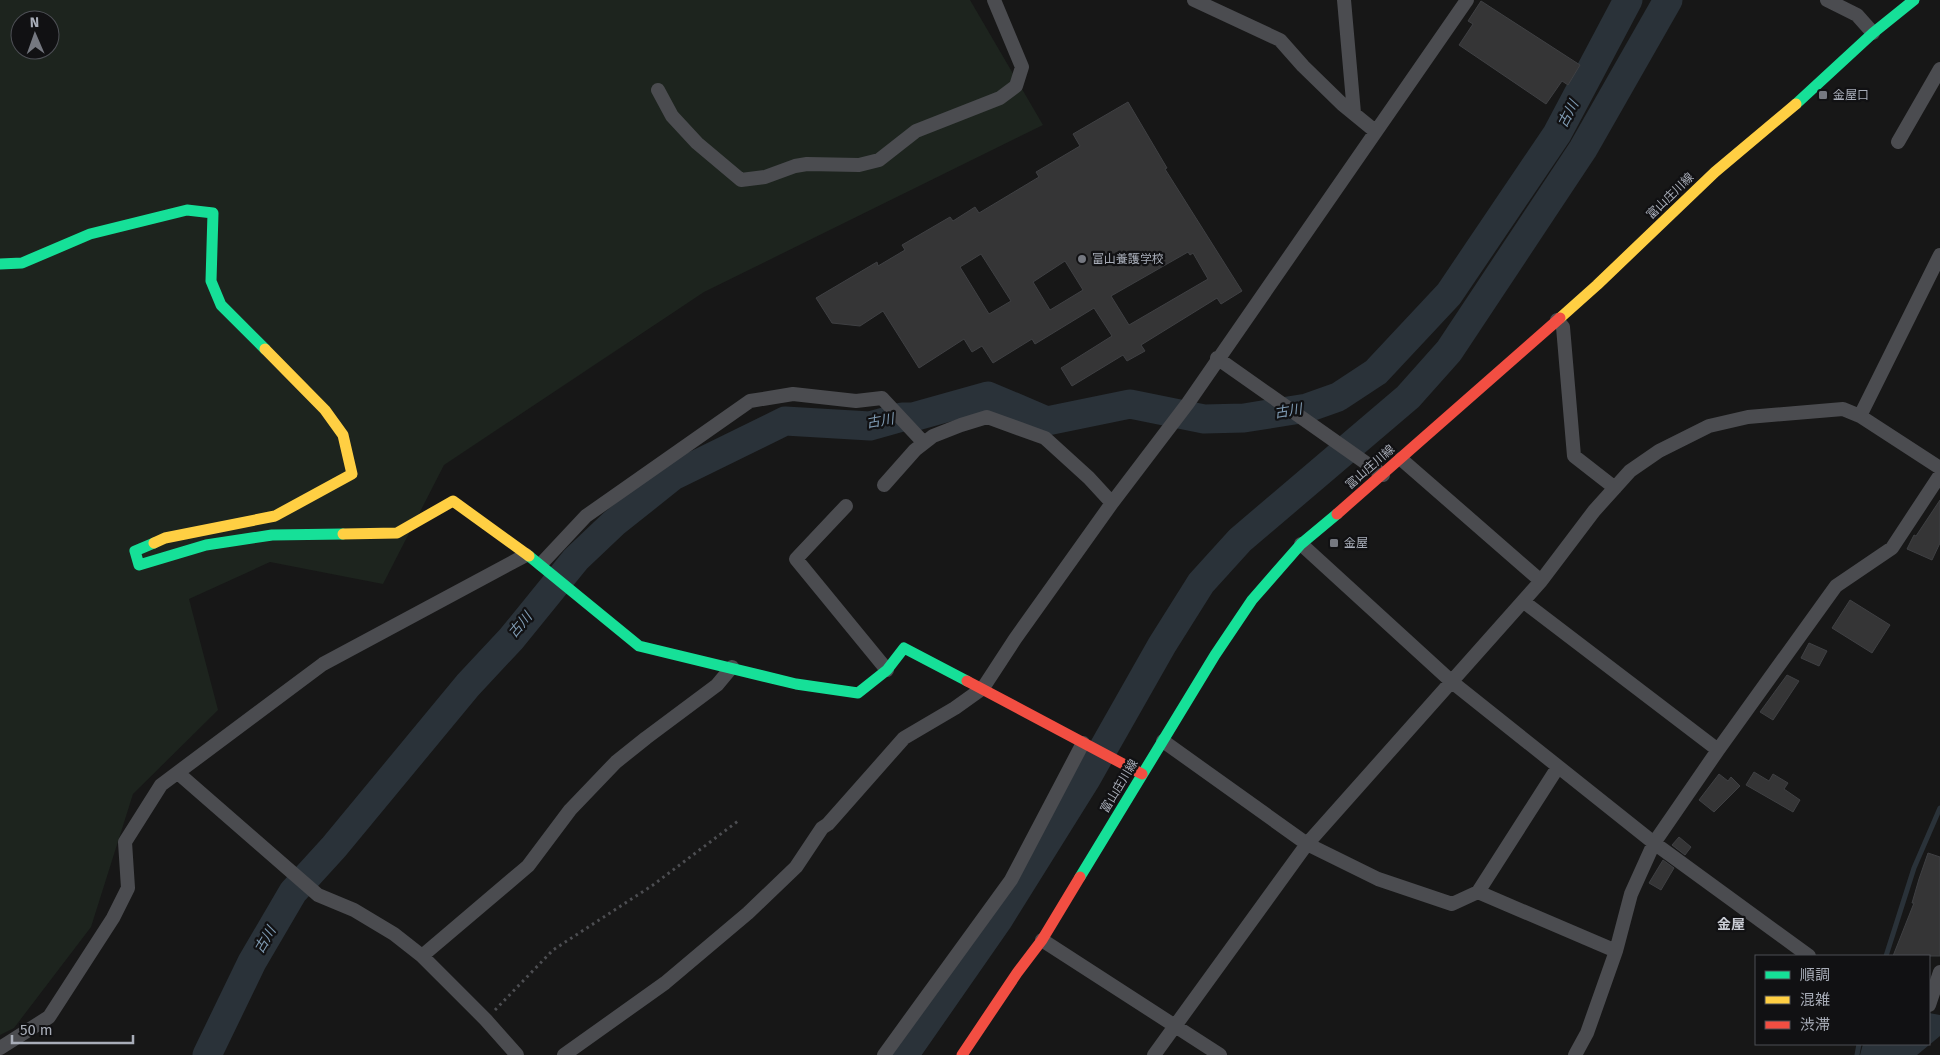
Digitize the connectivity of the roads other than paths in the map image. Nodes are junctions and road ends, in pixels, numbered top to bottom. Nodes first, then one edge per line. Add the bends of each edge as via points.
1 (994, 0) edge
2 (1194, 0) edge
3 (1344, 0) edge
4 (1467, 0) edge
5 (1827, 0) edge
6 (1914, 0) edge
7 (1873, 34) junction
8 (1940, 69) edge
9 (658, 90) dead end
10 (1354, 113) junction
11 (1375, 131) junction
12 (1898, 142) dead end
13 (1940, 255) edge
14 (0, 264) edge
15 (1557, 320) junction
16 (1217, 358) junction
17 (1860, 416) junction
18 (919, 438) junction
19 (1401, 459) junction
20 (1940, 468) edge
21 (1383, 475) junction
22 (1940, 475) edge
23 (884, 485) dead end
24 (1615, 488) junction
25 (1112, 503) junction
26 (846, 506) dead end
27 (1301, 544) junction
28 (526, 555) junction
29 (544, 567) junction
30 (1542, 581) junction
31 (1524, 602) junction
32 (732, 667) junction
33 (887, 670) junction
34 (1452, 682) junction
35 (983, 688) junction
36 (1163, 741) junction
37 (1086, 745) junction
38 (1718, 750) junction
39 (1558, 767) junction
40 (178, 773) junction
41 (1142, 774) junction
42 (1654, 843) junction
43 (1307, 844) junction
44 (1478, 892) junction
45 (1042, 940) junction
46 (1616, 950) junction
47 (1808, 955) edge
48 (422, 956) junction
49 (1940, 972) edge
50 (1930, 1003) edge
51 (1175, 1026) junction
52 (0, 1048) edge
53 (517, 1055) edge
54 (564, 1055) edge
55 (884, 1055) edge
56 (962, 1055) edge
57 (1154, 1055) edge
58 (1220, 1055) edge
59 (1575, 1055) edge

1 - 9 street via 1022,67 1016,86 1000,98 916,131 879,160 860,165 807,164 765,177 741,180 697,144 672,116
2 - 10 street via 1280,40
3 - 10 street
4 - 11 street
5 - 7 street via 1857,15
6 - 7 street, 富山庄川線
7 - 15 street, 富山庄川線 via 1715,172
8 - 12 street
10 - 11 street
11 - 16 street
13 - 17 street
14 - 28 street via 22,263 90,234 187,210 213,213 211,281 221,304 324,410 343,435 352,474 275,516 165,538 135,551 139,565 206,545 272,535 397,533 453,501
15 - 19 street, 富山庄川線
15 - 24 street via 1563,327 1574,456
16 - 21 street
16 - 25 street via 1188,403
17 - 20 street
17 - 24 street via 1843,409 1748,417 1709,426 1659,451 1630,471
18 - 23 street via 915,450
18 - 25 street via 987,417 1045,438
18 - 29 street via 882,398 856,400 793,394 750,401 586,516
19 - 21 street, 富山庄川線
19 - 30 street
21 - 27 street, 富山庄川線
22 - 38 street via 1892,548 1836,586
24 - 30 street via 1577,532
25 - 35 street
26 - 33 street via 796,560
27 - 34 street
27 - 36 street, 富山庄川線 via 1252,600
28 - 29 street
28 - 40 street via 323,664
29 - 32 street via 639,646
30 - 31 street
31 - 34 street
31 - 38 street
32 - 33 street via 796,684 858,693
32 - 48 street via 717,685 616,762 570,810 528,866
33 - 35 street via 904,648
34 - 39 street
34 - 43 street
35 - 37 street
35 - 54 street via 904,738 822,828 796,867 762,900 665,983
36 - 41 street, 富山庄川線
36 - 43 street
37 - 41 street
37 - 55 street via 1010,880
38 - 42 street
39 - 42 street
39 - 44 street
40 - 48 street via 318,895 354,910 394,934
40 - 52 street via 161,785 125,842 128,888 113,918 49,1017
41 - 45 street, 富山庄川線
42 - 46 street via 1631,894
42 - 47 street
43 - 44 street via 1378,879 1452,904
43 - 51 street
44 - 46 street
45 - 51 street
45 - 56 street, 富山庄川線
46 - 59 street via 1587,1033
48 - 53 street
49 - 50 street
51 - 57 street
51 - 58 street

